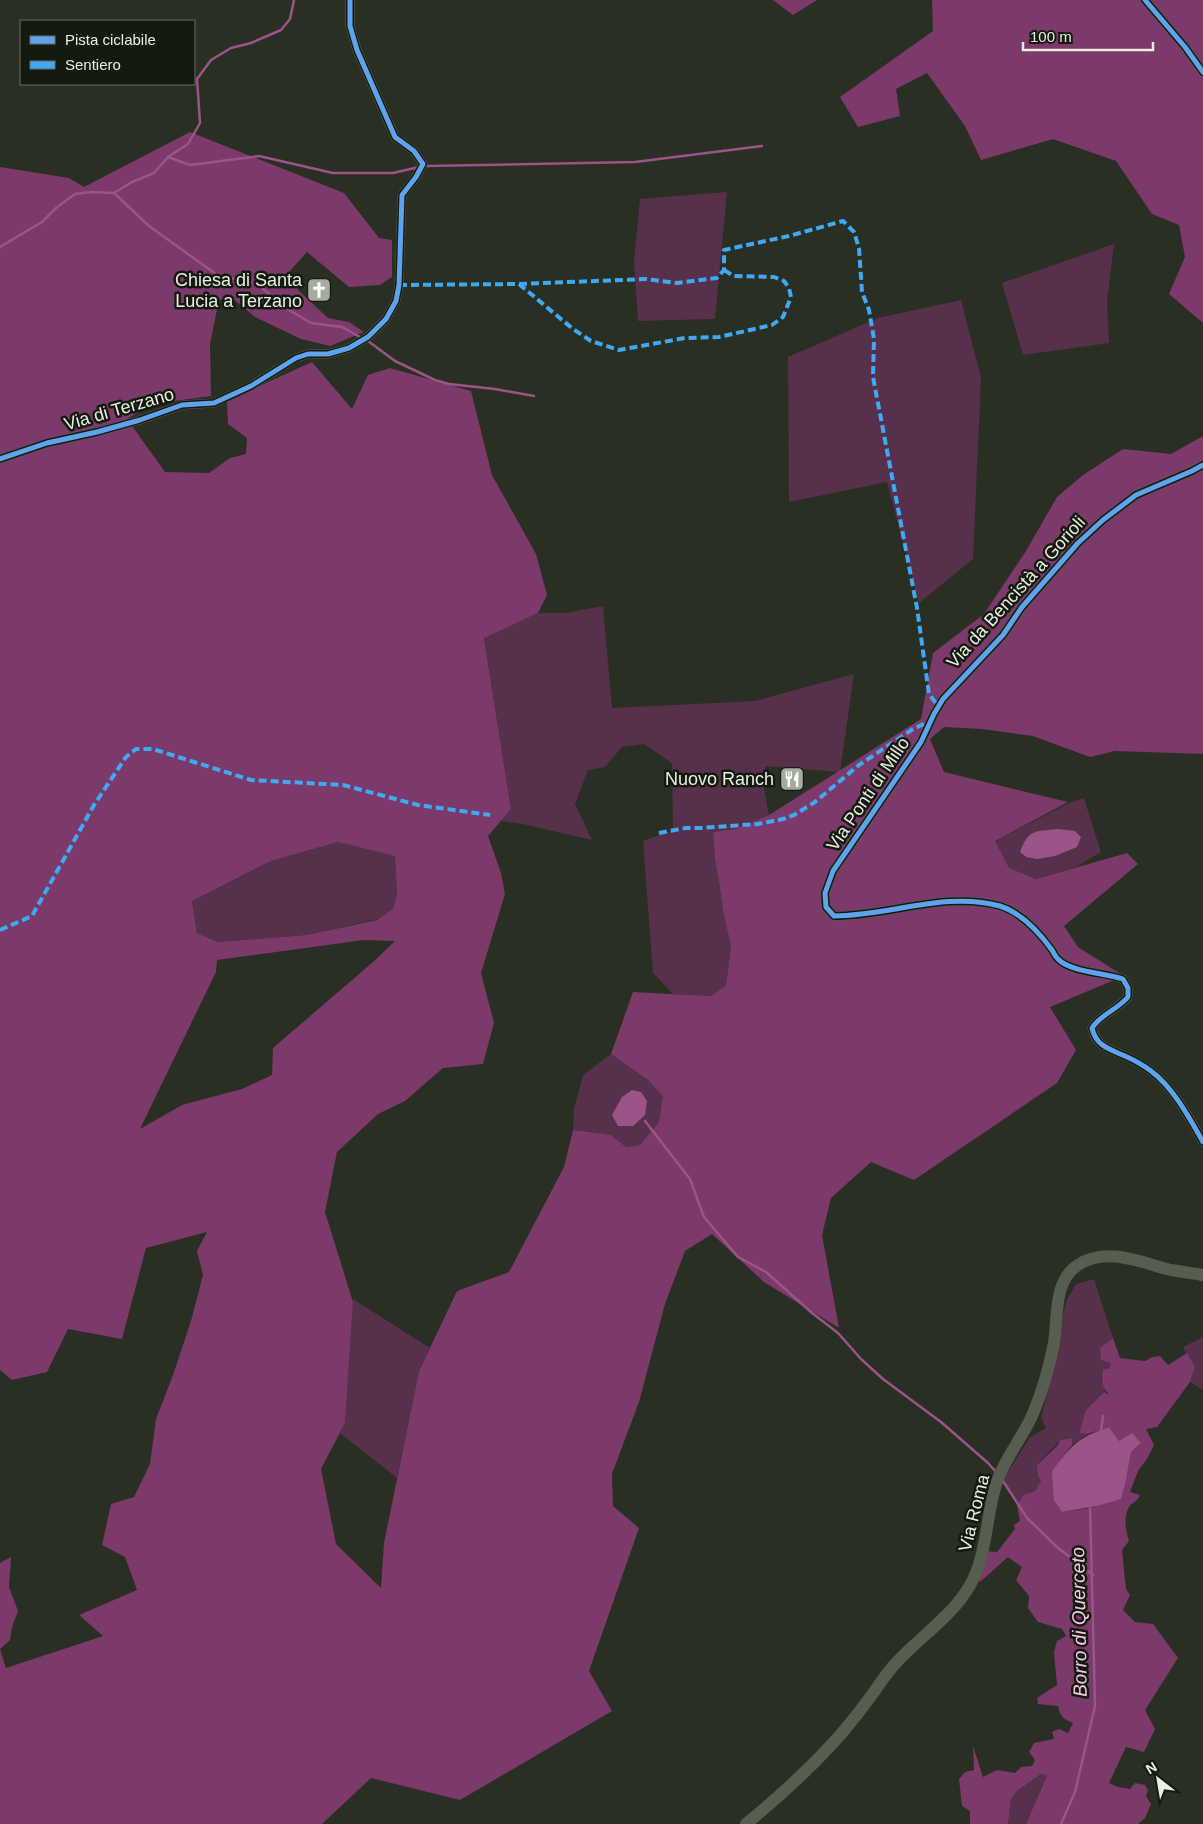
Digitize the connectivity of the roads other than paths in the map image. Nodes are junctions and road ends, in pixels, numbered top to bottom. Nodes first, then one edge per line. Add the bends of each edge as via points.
1 (350, 0) edge
2 (1145, 0) edge
3 (1203, 72) edge
4 (0, 459) edge
5 (1203, 464) edge
6 (938, 706) joint
7 (1203, 1142) edge
8 (1203, 1275) edge
9 (746, 1824) edge

1 - 4 street, Via di Terzano via 350,26 357,50 396,138 414,151 422,164 402,195 399,286 396,301 386,319 349,348 296,358 251,386 214,402 182,405
2 - 3 street
5 - 6 street, Via da Bencistà a Gorioli via 1136,495 1103,520 1078,543 1022,607 1003,635
6 - 7 street, Via Ponti di Millo via 921,742 833,871 825,893 826,907 834,916 872,914 960,900 1001,907 1031,924 1058,960 1083,971 1123,979 1128,997 1098,1019 1092,1028 1093,1036 1111,1051 1153,1072 1185,1112
8 - 9 main road, Via Roma via 1170,1270 1129,1258 1101,1258 1077,1265 1067,1276 1061,1290 1046,1380 1032,1417 995,1486 983,1551 968,1589 942,1621 894,1665 841,1734 779,1797

